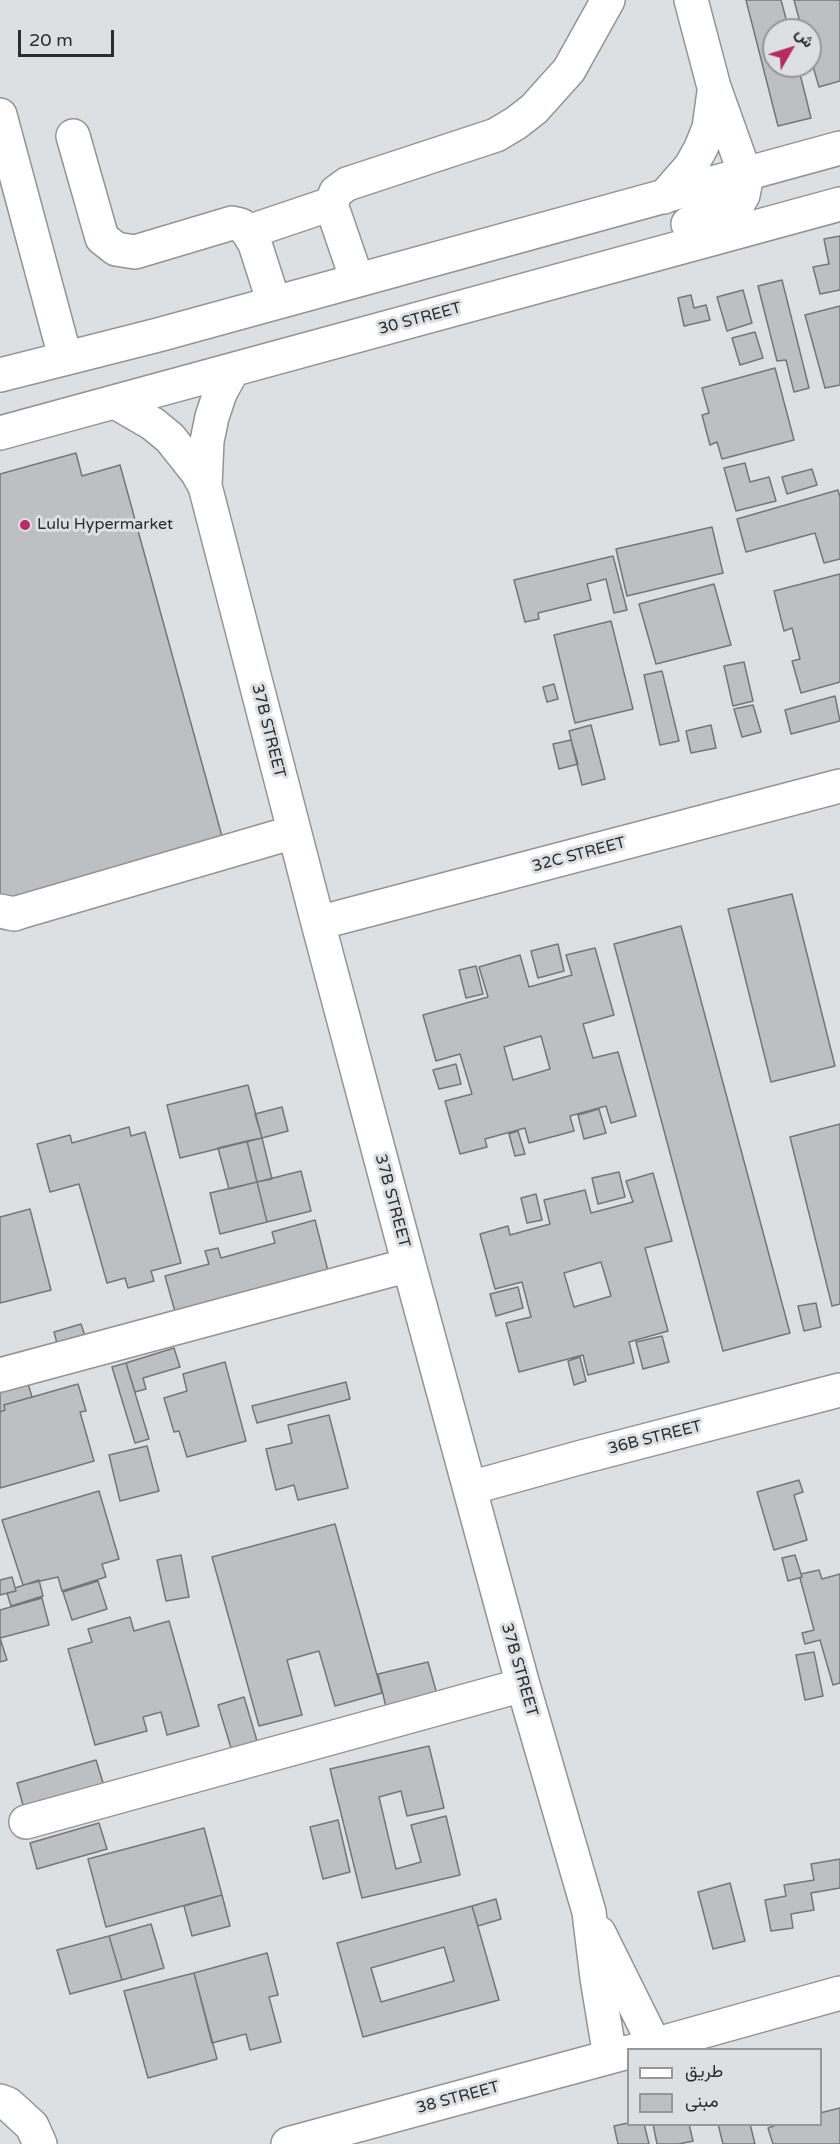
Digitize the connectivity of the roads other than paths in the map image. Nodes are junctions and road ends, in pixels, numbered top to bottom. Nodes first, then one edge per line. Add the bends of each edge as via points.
1 (608, 0) edge
2 (691, 0) edge
3 (714, 87) junction
4 (0, 115) edge
5 (73, 136) dead end
6 (840, 148) edge
7 (745, 174) junction
8 (664, 197) junction
9 (331, 204) junction
10 (840, 204) edge
11 (248, 232) junction
12 (656, 254) junction
13 (357, 280) junction
14 (274, 303) junction
15 (65, 357) junction
16 (232, 371) junction
17 (0, 375) edge
18 (115, 402) junction
19 (0, 433) edge
20 (205, 486) junction
21 (840, 786) edge
22 (294, 832) junction
23 (0, 911) edge
24 (318, 923) junction
25 (410, 1265) junction
26 (0, 1375) edge
27 (840, 1390) edge
28 (470, 1488) junction
29 (523, 1685) junction
30 (26, 1822) dead end
31 (589, 1912) junction
32 (840, 1993) edge
33 (631, 2048) edge
34 (632, 2048) edge
35 (639, 2048) edge
36 (627, 2052) edge
37 (3, 2099) edge
38 (378, 2132) edge
39 (36, 2135) edge
40 (62, 2144) edge
41 (288, 2144) edge

1 - 9 street via 569,70 516,123 496,135 347,184 336,192
2 - 3 street
3 - 7 street
3 - 8 street via 709,128 701,148
4 - 15 street
5 - 11 street via 102,238 116,249 135,252 232,223
6 - 7 street
7 - 8 street
7 - 12 street via 738,204 670,230 658,242
8 - 13 street
9 - 11 street
9 - 13 street
10 - 12 street, 30 STREET
11 - 14 street
12 - 16 street, 30 STREET
13 - 14 street
14 - 15 street
15 - 17 street
16 - 18 street, 30 STREET
16 - 20 street, 37B STREET via 212,417
18 - 19 street, 30 STREET
18 - 20 street, 37B STREET via 170,438
20 - 22 street, 37B STREET
21 - 24 street, 32C STREET
22 - 23 street via 14,914
22 - 24 street, 37B STREET
24 - 25 street, 37B STREET
25 - 26 street
25 - 28 street, 37B STREET
27 - 28 street, 36B STREET
28 - 29 street, 37B STREET
29 - 30 street
29 - 31 street, 37B STREET
31 - 33 street, 37B STREET via 597,1978
31 - 34 street, 37B STREET via 624,1979
32 - 35 street, 38 STREET
36 - 38 street, 38 STREET
37 - 39 street
38 - 41 street, 38 STREET
39 - 40 street

